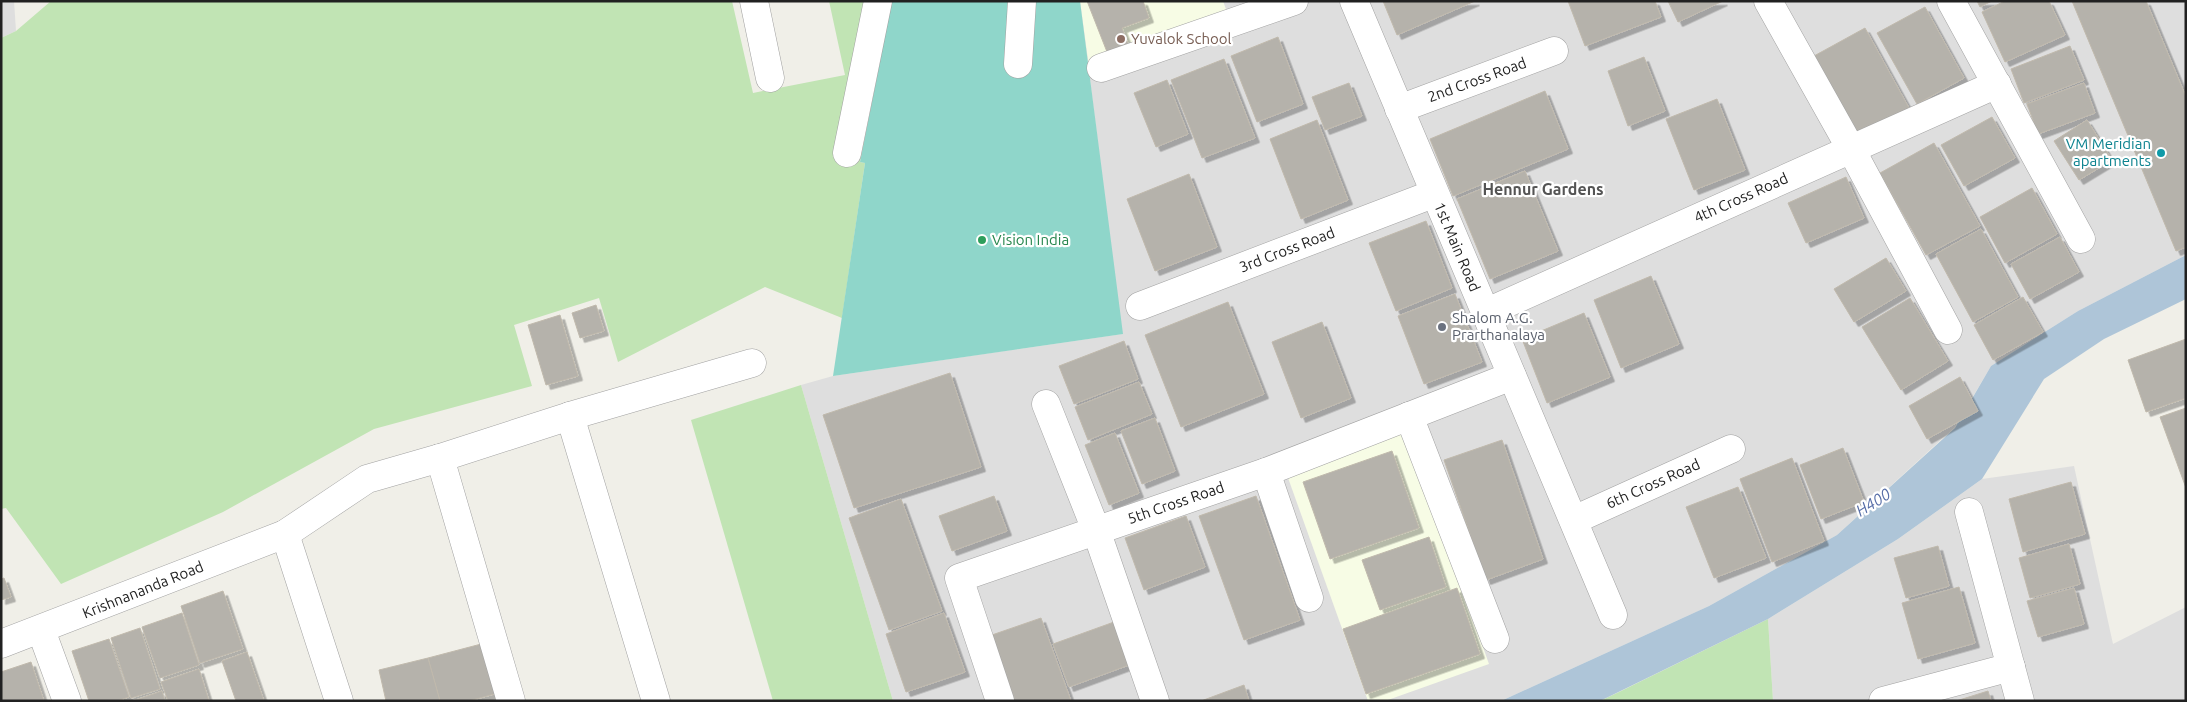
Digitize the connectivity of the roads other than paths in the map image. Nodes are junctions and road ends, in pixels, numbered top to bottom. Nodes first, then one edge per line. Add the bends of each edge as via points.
1 (754, 1) edge
2 (878, 1) edge
3 (1022, 1) edge
4 (1294, 1) edge
5 (1354, 1) edge
6 (1768, 1) edge
7 (1951, 1) edge
8 (1554, 51) dead end
9 (1018, 64) dead end
10 (1101, 68) dead end
11 (770, 78) dead end
12 (1997, 84) junction
13 (1399, 109) junction
14 (1851, 149) junction
15 (847, 153) dead end
16 (1434, 194) junction
17 (2081, 240) dead end
18 (1140, 306) dead end
19 (1485, 313) junction
20 (1948, 330) dead end
21 (752, 363) dead end
22 (1512, 376) junction
23 (1046, 404) dead end
24 (570, 416) junction
25 (1410, 416) junction
26 (1731, 449) dead end
27 (440, 458) junction
28 (1266, 472) junction
29 (1969, 512) dead end
30 (1574, 520) junction
31 (1096, 530) junction
32 (285, 534) junction
33 (1309, 598) dead end
34 (1613, 615) dead end
35 (41, 630) junction
36 (1496, 639) dead end
37 (1, 644) edge
38 (2011, 667) junction
39 (67, 701) edge
40 (339, 701) edge
41 (510, 701) edge
42 (656, 701) edge
43 (1000, 701) edge
44 (1155, 701) edge
45 (1883, 701) edge
46 (2020, 701) edge

1 - 11 street
2 - 15 street
3 - 9 street
4 - 10 street
5 - 13 street, 1st Main Road
6 - 14 street
7 - 12 street
8 - 13 street, 2nd Cross Road
12 - 14 street, 4th Cross Road
12 - 17 street
13 - 16 street, 1st Main Road
14 - 19 street, 4th Cross Road
14 - 20 street
16 - 18 street, 3rd Cross Road
16 - 19 street, 1st Main Road
19 - 22 street, 1st Main Road
21 - 24 street, Krishnananda Road
22 - 25 street, 5th Cross Road
22 - 30 street, 1st Main Road
23 - 31 street
24 - 27 street, Krishnananda Road
24 - 42 street
25 - 28 street, 5th Cross Road
25 - 36 street
26 - 30 street, 6th Cross Road
27 - 32 street, Krishnananda Road via 367,479
27 - 41 street
28 - 31 street, 5th Cross Road
28 - 33 street
29 - 38 street
30 - 34 street, 1st Main Road
31 - 43 street, 5th Cross Road via 959,578
31 - 44 street
32 - 35 street, Krishnananda Road
32 - 40 street
35 - 37 street, Krishnananda Road
35 - 39 street
38 - 45 street
38 - 46 street

